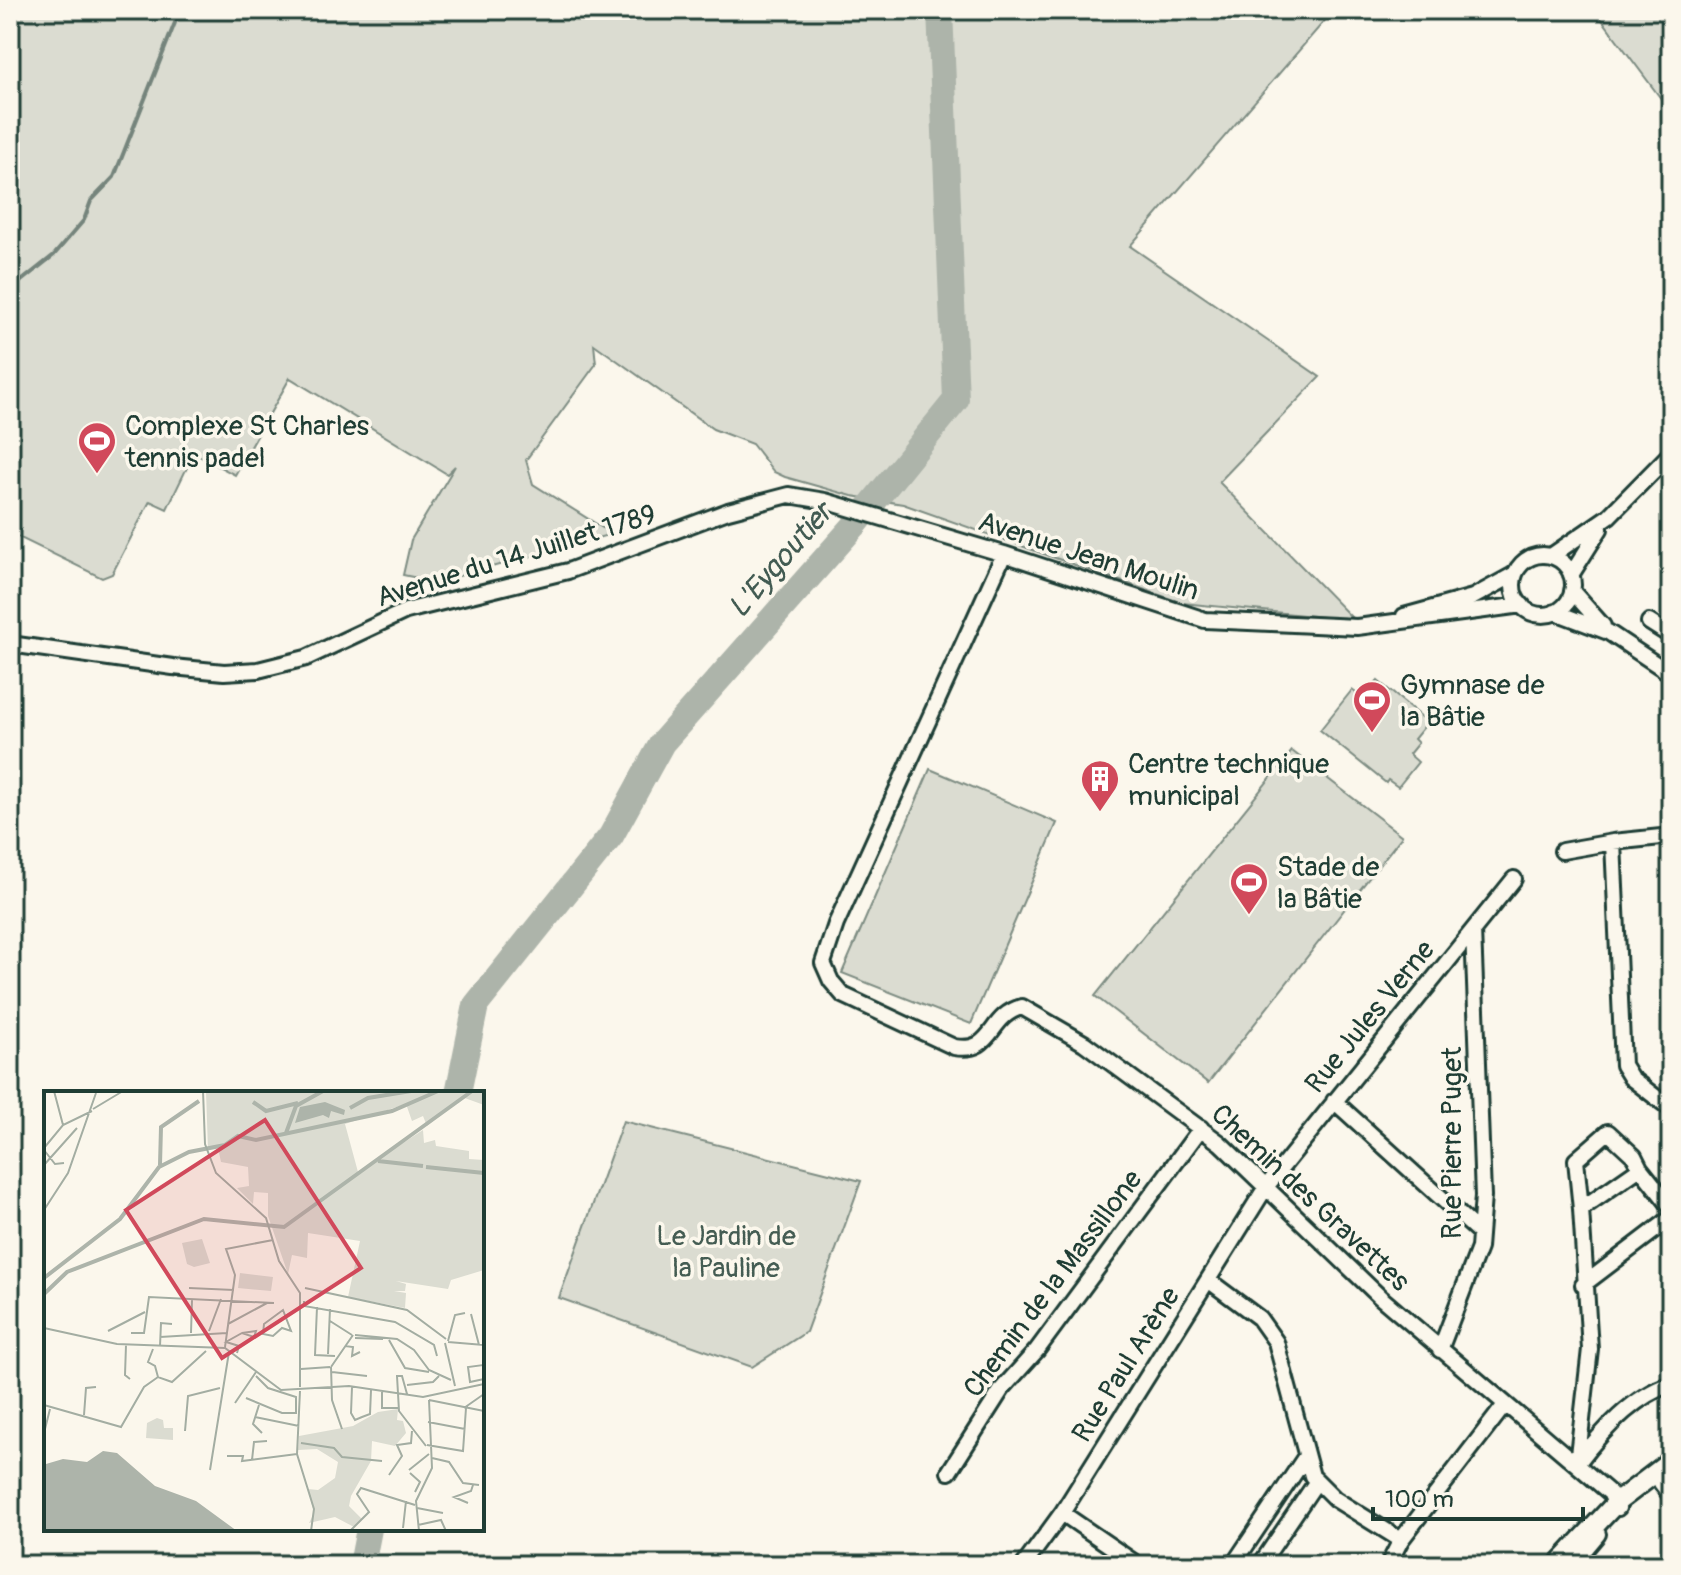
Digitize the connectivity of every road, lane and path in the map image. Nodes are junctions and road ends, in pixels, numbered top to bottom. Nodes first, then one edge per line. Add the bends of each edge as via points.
1 (1671, 453) edge
2 (848, 508) joint
3 (1609, 516) junction
4 (1004, 554) junction
5 (1551, 556) junction
6 (1515, 574) junction
7 (1572, 583) junction
8 (1522, 605) junction
9 (1555, 612) junction
10 (1649, 622) dead end
11 (1367, 626) junction
12 (1608, 632) junction
13 (1671, 636) edge
14 (10, 644) edge
15 (1671, 674) edge
16 (1671, 836) edge
17 (1613, 842) junction
18 (1562, 851) dead end
19 (1514, 879) dead end
20 (1473, 930) junction
21 (1334, 1101) junction
22 (1671, 1109) edge
23 (1201, 1128) junction
24 (1640, 1168) junction
25 (1266, 1187) junction
26 (1671, 1207) edge
27 (1581, 1209) junction
28 (1671, 1218) edge
29 (1480, 1233) junction
30 (1208, 1280) junction
31 (1583, 1285) junction
32 (1440, 1350) junction
33 (1671, 1384) edge
34 (1504, 1406) junction
35 (1306, 1456) junction
36 (1671, 1461) edge
37 (1577, 1464) junction
38 (949, 1472) dead end
39 (1317, 1481) junction
40 (1668, 1485) edge
41 (1617, 1502) junction
42 (1062, 1513) junction
43 (1401, 1540) junction
44 (1024, 1565) edge
45 (1138, 1565) edge
46 (1233, 1565) edge
47 (1260, 1565) edge
48 (1388, 1565) edge
49 (1558, 1565) edge
50 (1572, 1565) edge

1 - 3 street
2 - 4 street, Avenue Jean Moulin
2 - 14 street, Avenue du 14 Juillet 1789 via 807,497 774,498 568,571 406,611 306,658 258,670 173,667
3 - 5 street
3 - 7 street
4 - 11 street, Avenue Jean Moulin via 1188,617
4 - 23 street, Chemin des Gravettes via 823,963 843,995 954,1047 981,1046 1006,1011 1022,1007 1084,1043
5 - 6 street via 1529,559
5 - 7 street via 1564,563
6 - 8 street via 1514,591
6 - 11 street, Avenue Jean Moulin via 1473,597
7 - 9 street via 1566,603
7 - 12 street
8 - 9 street via 1539,614
8 - 11 street, Avenue Jean Moulin
9 - 12 street
10 - 13 street
12 - 15 street
16 - 17 street
17 - 18 street
17 - 22 street via 1623,1065 1631,1078
19 - 20 street, Rue Jules Verne
20 - 21 street, Rue Jules Verne
20 - 29 street, Rue Pierre Puget
21 - 25 street, Rue Jules Verne
21 - 29 street
23 - 25 street, Chemin des Gravettes
23 - 38 street, Chemin de la Massillone via 1037,1350 1002,1389
24 - 26 street
24 - 27 street
24 - 27 street via 1608,1132 1576,1160
25 - 30 street, Rue Paul Arène
25 - 32 street, Chemin des Gravettes
27 - 31 street
28 - 31 street
29 - 32 street, Rue Pierre Puget
30 - 35 street via 1259,1318 1276,1342
30 - 42 street, Rue Paul Arène
31 - 37 street via 1590,1349
32 - 34 street, Chemin des Gravettes
33 - 37 street via 1654,1389 1624,1413
34 - 37 street, Chemin des Gravettes
34 - 43 street
35 - 39 street
35 - 46 street
36 - 41 main road
37 - 41 street, Chemin des Gravettes
39 - 43 street via 1335,1499
39 - 47 street
40 - 50 main road via 1625,1511
41 - 49 main road
41 - 50 street via 1612,1518
42 - 44 street, Rue Paul Arène
42 - 45 street
43 - 48 street

